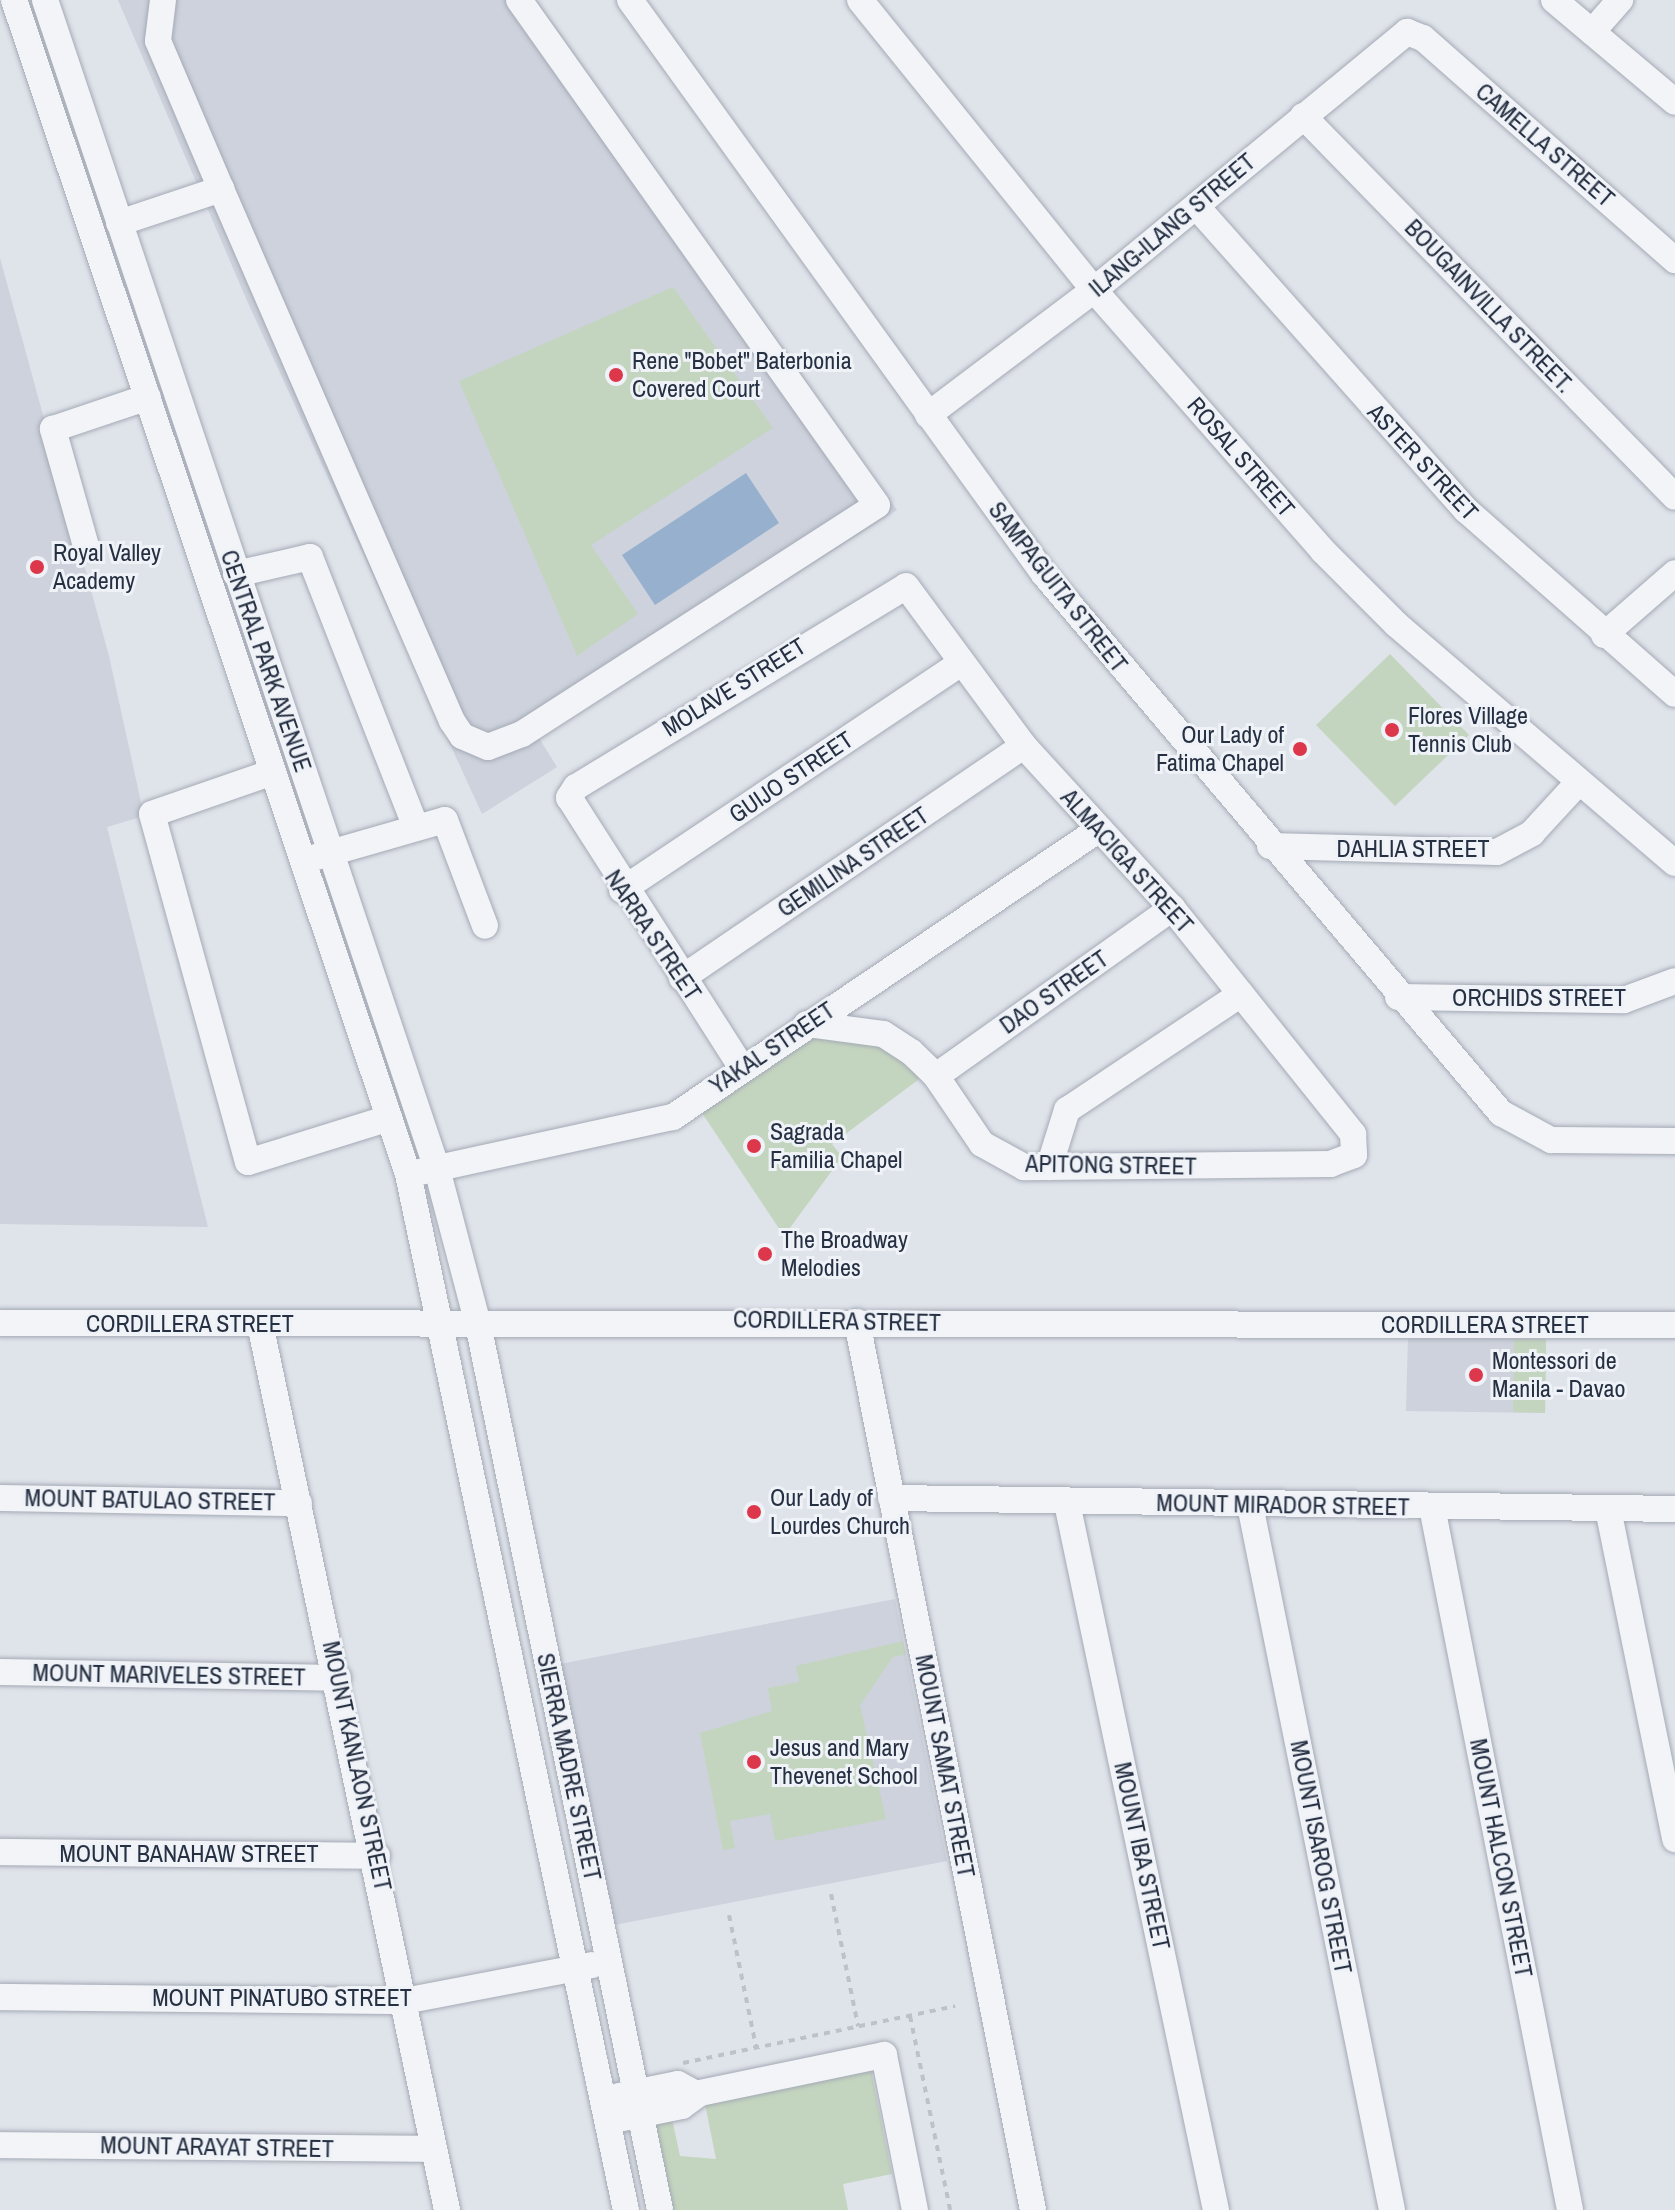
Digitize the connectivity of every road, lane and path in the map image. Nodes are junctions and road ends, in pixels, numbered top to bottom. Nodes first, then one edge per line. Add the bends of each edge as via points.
1 (14, 0) edge
2 (45, 0) edge
3 (163, 0) edge
4 (519, 0) edge
5 (630, 0) edge
6 (860, 0) edge
7 (1554, 0) edge
8 (1620, 0) edge
9 (1413, 32) joint
10 (1592, 32) junction
11 (60, 44) junction
12 (32, 53) junction
13 (1675, 102) edge
14 (1303, 116) junction
15 (221, 189) junction
16 (1196, 206) junction
17 (119, 223) junction
18 (1675, 260) edge
19 (1094, 290) junction
20 (148, 312) junction
21 (122, 320) junction
22 (148, 397) junction
23 (928, 415) junction
24 (1675, 497) edge
25 (86, 546) dead end
26 (1675, 573) edge
27 (236, 574) junction
28 (906, 586) joint
29 (1604, 635) junction
30 (959, 664) junction
31 (1675, 694) edge
32 (1024, 746) junction
33 (273, 772) junction
34 (1578, 783) junction
35 (569, 798) joint
36 (416, 827) junction
37 (1098, 830) junction
38 (1270, 846) junction
39 (331, 852) junction
40 (302, 862) junction
41 (1675, 863) edge
42 (622, 890) junction
43 (1172, 908) junction
44 (485, 926) dead end
45 (682, 978) junction
46 (1675, 981) edge
47 (1241, 994) junction
48 (1398, 997) junction
49 (807, 1024) junction
50 (742, 1068) junction
51 (936, 1076) junction
52 (389, 1118) junction
53 (1353, 1134) joint
54 (1675, 1141) edge
55 (1049, 1167) junction
56 (437, 1169) junction
57 (408, 1174) junction
58 (857, 1322) junction
59 (0, 1323) edge
60 (260, 1324) junction
61 (445, 1324) junction
62 (478, 1324) junction
63 (1675, 1325) edge
64 (0, 1498) edge
65 (891, 1498) junction
66 (299, 1503) junction
67 (1067, 1503) junction
68 (1250, 1505) junction
69 (1432, 1507) junction
70 (1608, 1509) junction
71 (1675, 1509) edge
72 (519, 1523) junction
73 (487, 1529) junction
74 (0, 1672) edge
75 (338, 1678) junction
76 (1675, 1839) edge
77 (0, 1852) edge
78 (377, 1856) junction
79 (831, 1894) dead end
80 (729, 1915) dead end
81 (609, 1962) junction
82 (577, 1969) junction
83 (0, 1997) edge
84 (404, 2001) junction
85 (955, 2006) dead end
86 (910, 2016) junction
87 (858, 2026) junction
88 (756, 2047) junction
89 (667, 2066) dead end
90 (638, 2104) junction
91 (606, 2110) junction
92 (0, 2145) edge
93 (434, 2149) junction
94 (447, 2210) edge
95 (626, 2210) edge
96 (660, 2210) edge
97 (915, 2210) edge
98 (950, 2210) edge
99 (1033, 2210) edge
100 (1216, 2210) edge
101 (1392, 2210) edge
102 (1570, 2210) edge

1 - 12 street, CENTRAL PARK AVENUE
2 - 11 street, CENTRAL PARK AVENUE
3 - 15 street via 158,41
4 - 15 street via 877,505 505,744 473,744 452,721
5 - 23 street, SAMPAGUITA STREET
6 - 19 street, ROSAL STREET
7 - 10 street
8 - 10 street
9 - 14 street, ILANG-ILANG STREET
9 - 18 street, CAMELLA STREET
10 - 13 street
11 - 12 street
11 - 17 street, CENTRAL PARK AVENUE
12 - 21 street, CENTRAL PARK AVENUE
14 - 16 street, ILANG-ILANG STREET
14 - 24 street, BOUGAINVILLA STREET.
15 - 17 street
16 - 19 street, ILANG-ILANG STREET
16 - 29 street, ASTER STREET via 1419,461
17 - 20 street, CENTRAL PARK AVENUE
19 - 23 street, ILANG-ILANG STREET
19 - 34 street, ROSAL STREET via 1362,592
20 - 21 street
20 - 27 street, CENTRAL PARK AVENUE
21 - 22 street, CENTRAL PARK AVENUE
22 - 25 street via 53,429
22 - 33 street, CENTRAL PARK AVENUE
23 - 38 street, SAMPAGUITA STREET via 1044,574
26 - 29 street
27 - 36 street via 310,557
27 - 39 street, CENTRAL PARK AVENUE
28 - 30 street, ALMACIGA STREET
28 - 35 street, MOLAVE STREET via 589,778
29 - 31 street, ASTER STREET
30 - 32 street, ALMACIGA STREET
30 - 42 street, GUIJO STREET
32 - 37 street, ALMACIGA STREET
32 - 45 street, GEMILINA STREET
33 - 40 street, CENTRAL PARK AVENUE
33 - 52 street via 152,814 248,1162
34 - 38 street, DAHLIA STREET via 1532,833 1497,852
34 - 41 street, ROSAL STREET
35 - 42 street, NARRA STREET
36 - 39 street
36 - 44 street via 445,820
37 - 43 street, ALMACIGA STREET
37 - 49 street, YAKAL STREET
38 - 48 street, SAMPAGUITA STREET
39 - 40 street
39 - 56 street, CENTRAL PARK AVENUE
40 - 52 street, CENTRAL PARK AVENUE
42 - 45 street, NARRA STREET
43 - 47 street, ALMACIGA STREET
43 - 51 street, DAO STREET
45 - 50 street, NARRA STREET
46 - 48 street, ORCHIDS STREET via 1624,1000
47 - 53 street, ALMACIGA STREET
47 - 55 street via 1067,1110
48 - 54 street, SAMPAGUITA STREET via 1501,1113 1533,1135
49 - 50 street, YAKAL STREET
49 - 51 street, APITONG STREET via 883,1034
50 - 56 street, YAKAL STREET via 673,1117
51 - 55 street, APITONG STREET via 998,1158
52 - 57 street, CENTRAL PARK AVENUE
53 - 55 street, APITONG STREET via 1354,1155 1331,1164
56 - 57 street, YAKAL STREET
56 - 62 street, CENTRAL PARK AVENUE
57 - 61 street, CENTRAL PARK AVENUE
58 - 62 street, CORDILLERA STREET
58 - 63 street, CORDILLERA STREET
58 - 65 street, MOUNT SAMAT STREET
59 - 60 street, CORDILLERA STREET
60 - 61 street, CORDILLERA STREET
60 - 66 street, MOUNT KANLAON STREET
61 - 62 street, CORDILLERA STREET
61 - 73 street, SIERRA MADRE STREET
62 - 72 street, SIERRA MADRE STREET
64 - 66 street, MOUNT BATULAO STREET
65 - 67 street, MOUNT MIRADOR STREET
65 - 99 street, MOUNT SAMAT STREET
66 - 75 street, MOUNT KANLAON STREET
67 - 68 street, MOUNT MIRADOR STREET
67 - 100 street, MOUNT IBA STREET
68 - 69 street, MOUNT MIRADOR STREET
68 - 101 street, MOUNT ISAROG STREET
69 - 70 street, MOUNT MIRADOR STREET
69 - 102 street, MOUNT HALCON STREET
70 - 71 street, MOUNT MIRADOR STREET
70 - 76 street
72 - 73 street
72 - 81 street, SIERRA MADRE STREET
73 - 82 street, SIERRA MADRE STREET
74 - 75 street, MOUNT MARIVELES STREET
75 - 78 street, MOUNT KANLAON STREET
77 - 78 street, MOUNT BANAHAW STREET
78 - 84 street, MOUNT KANLAON STREET
79 - 87 path
80 - 88 path
81 - 82 street, MOUNT PINATUBO STREET
81 - 90 street, SIERRA MADRE STREET
82 - 84 street, MOUNT PINATUBO STREET
82 - 91 street, SIERRA MADRE STREET
83 - 84 street, MOUNT PINATUBO STREET
84 - 93 street, MOUNT KANLAON STREET
85 - 86 path
86 - 87 path
86 - 98 path
87 - 88 path
88 - 89 path
90 - 91 street
90 - 96 street, SIERRA MADRE STREET
90 - 97 street via 682,2106 696,2094 884,2055
91 - 95 street, SIERRA MADRE STREET
92 - 93 street, MOUNT ARAYAT STREET
93 - 94 street, MOUNT KANLAON STREET

